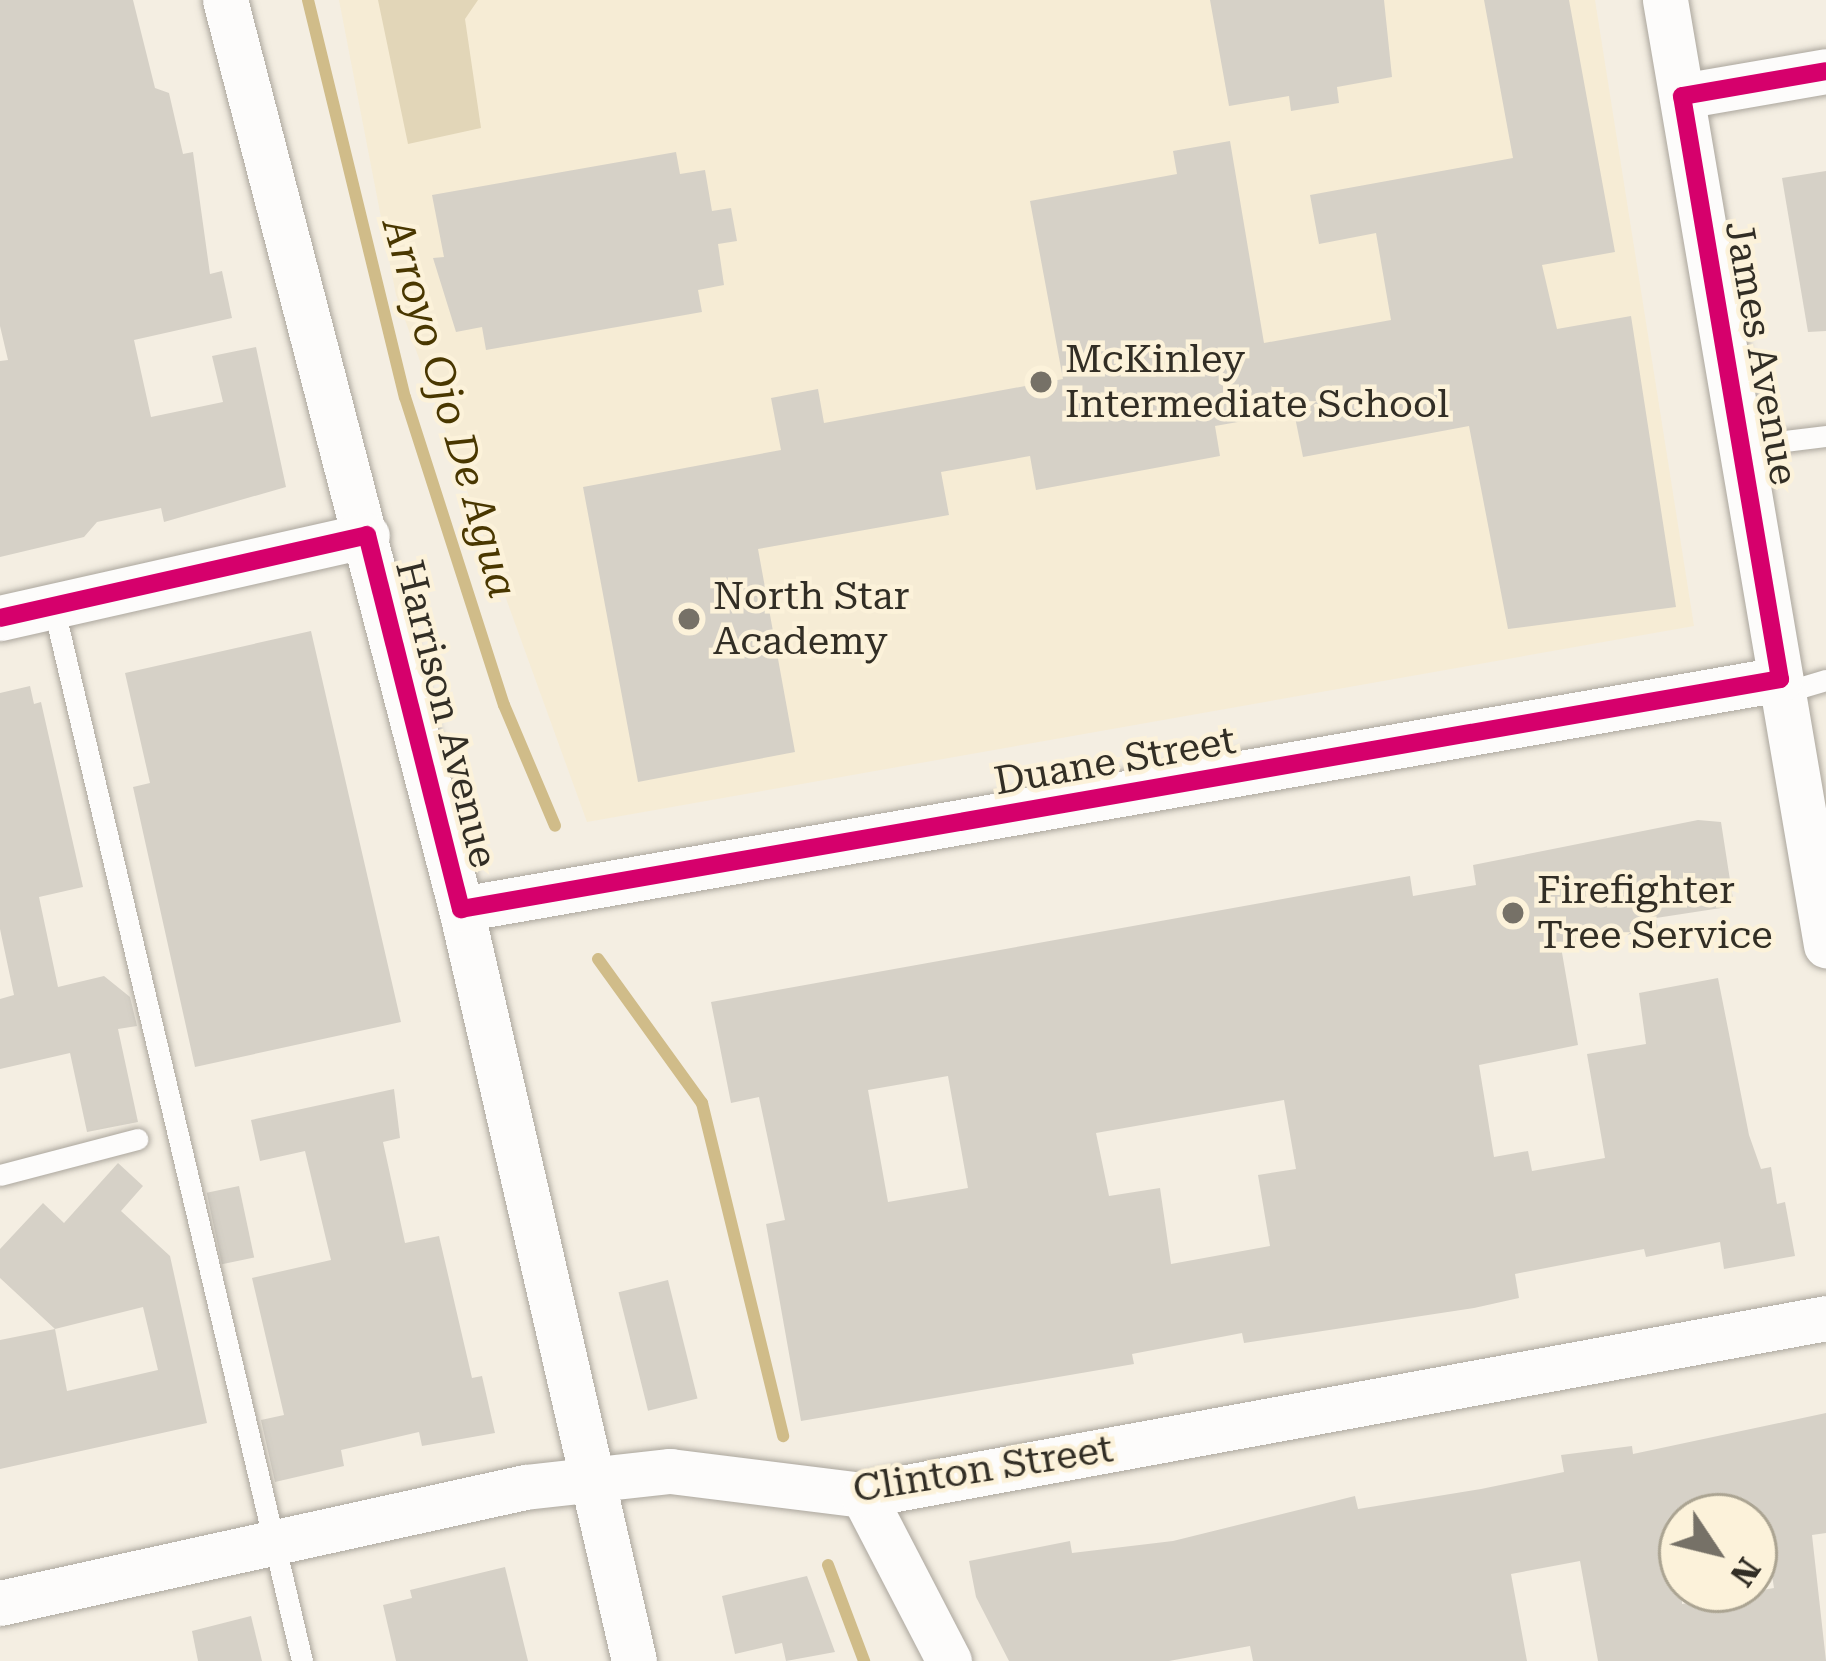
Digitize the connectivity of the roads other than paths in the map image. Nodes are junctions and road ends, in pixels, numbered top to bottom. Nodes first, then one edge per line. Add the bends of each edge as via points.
1 (224, 0) edge
2 (1665, 0) edge
3 (1826, 70) edge
4 (1682, 96) junction
5 (1826, 436) edge
6 (1744, 446) junction
7 (368, 535) junction
8 (53, 604) junction
9 (0, 618) edge
10 (1826, 680) edge
11 (1781, 686) junction
12 (461, 908) junction
13 (1826, 945) edge
14 (137, 1139) dead end
15 (0, 1175) edge
16 (1826, 1318) edge
17 (592, 1477) junction
18 (863, 1495) junction
19 (271, 1546) junction
20 (0, 1603) edge
21 (302, 1661) edge
22 (634, 1661) edge
23 (949, 1661) edge

1 - 7 street, Harrison Avenue
2 - 4 street, James Avenue
3 - 4 street
4 - 6 street, James Avenue
5 - 6 lane
6 - 11 street, James Avenue
7 - 8 street
7 - 12 street, Harrison Avenue
8 - 9 street
8 - 19 lane
10 - 11 lane
11 - 12 street, Duane Street
11 - 13 street, James Avenue
12 - 17 street, Harrison Avenue
14 - 15 lane
16 - 18 street, Clinton Street
17 - 18 street, Clinton Street via 670,1471
17 - 19 street, Clinton Street
17 - 22 street, Harrison Avenue
18 - 23 street
19 - 20 street, Clinton Street
19 - 21 lane

